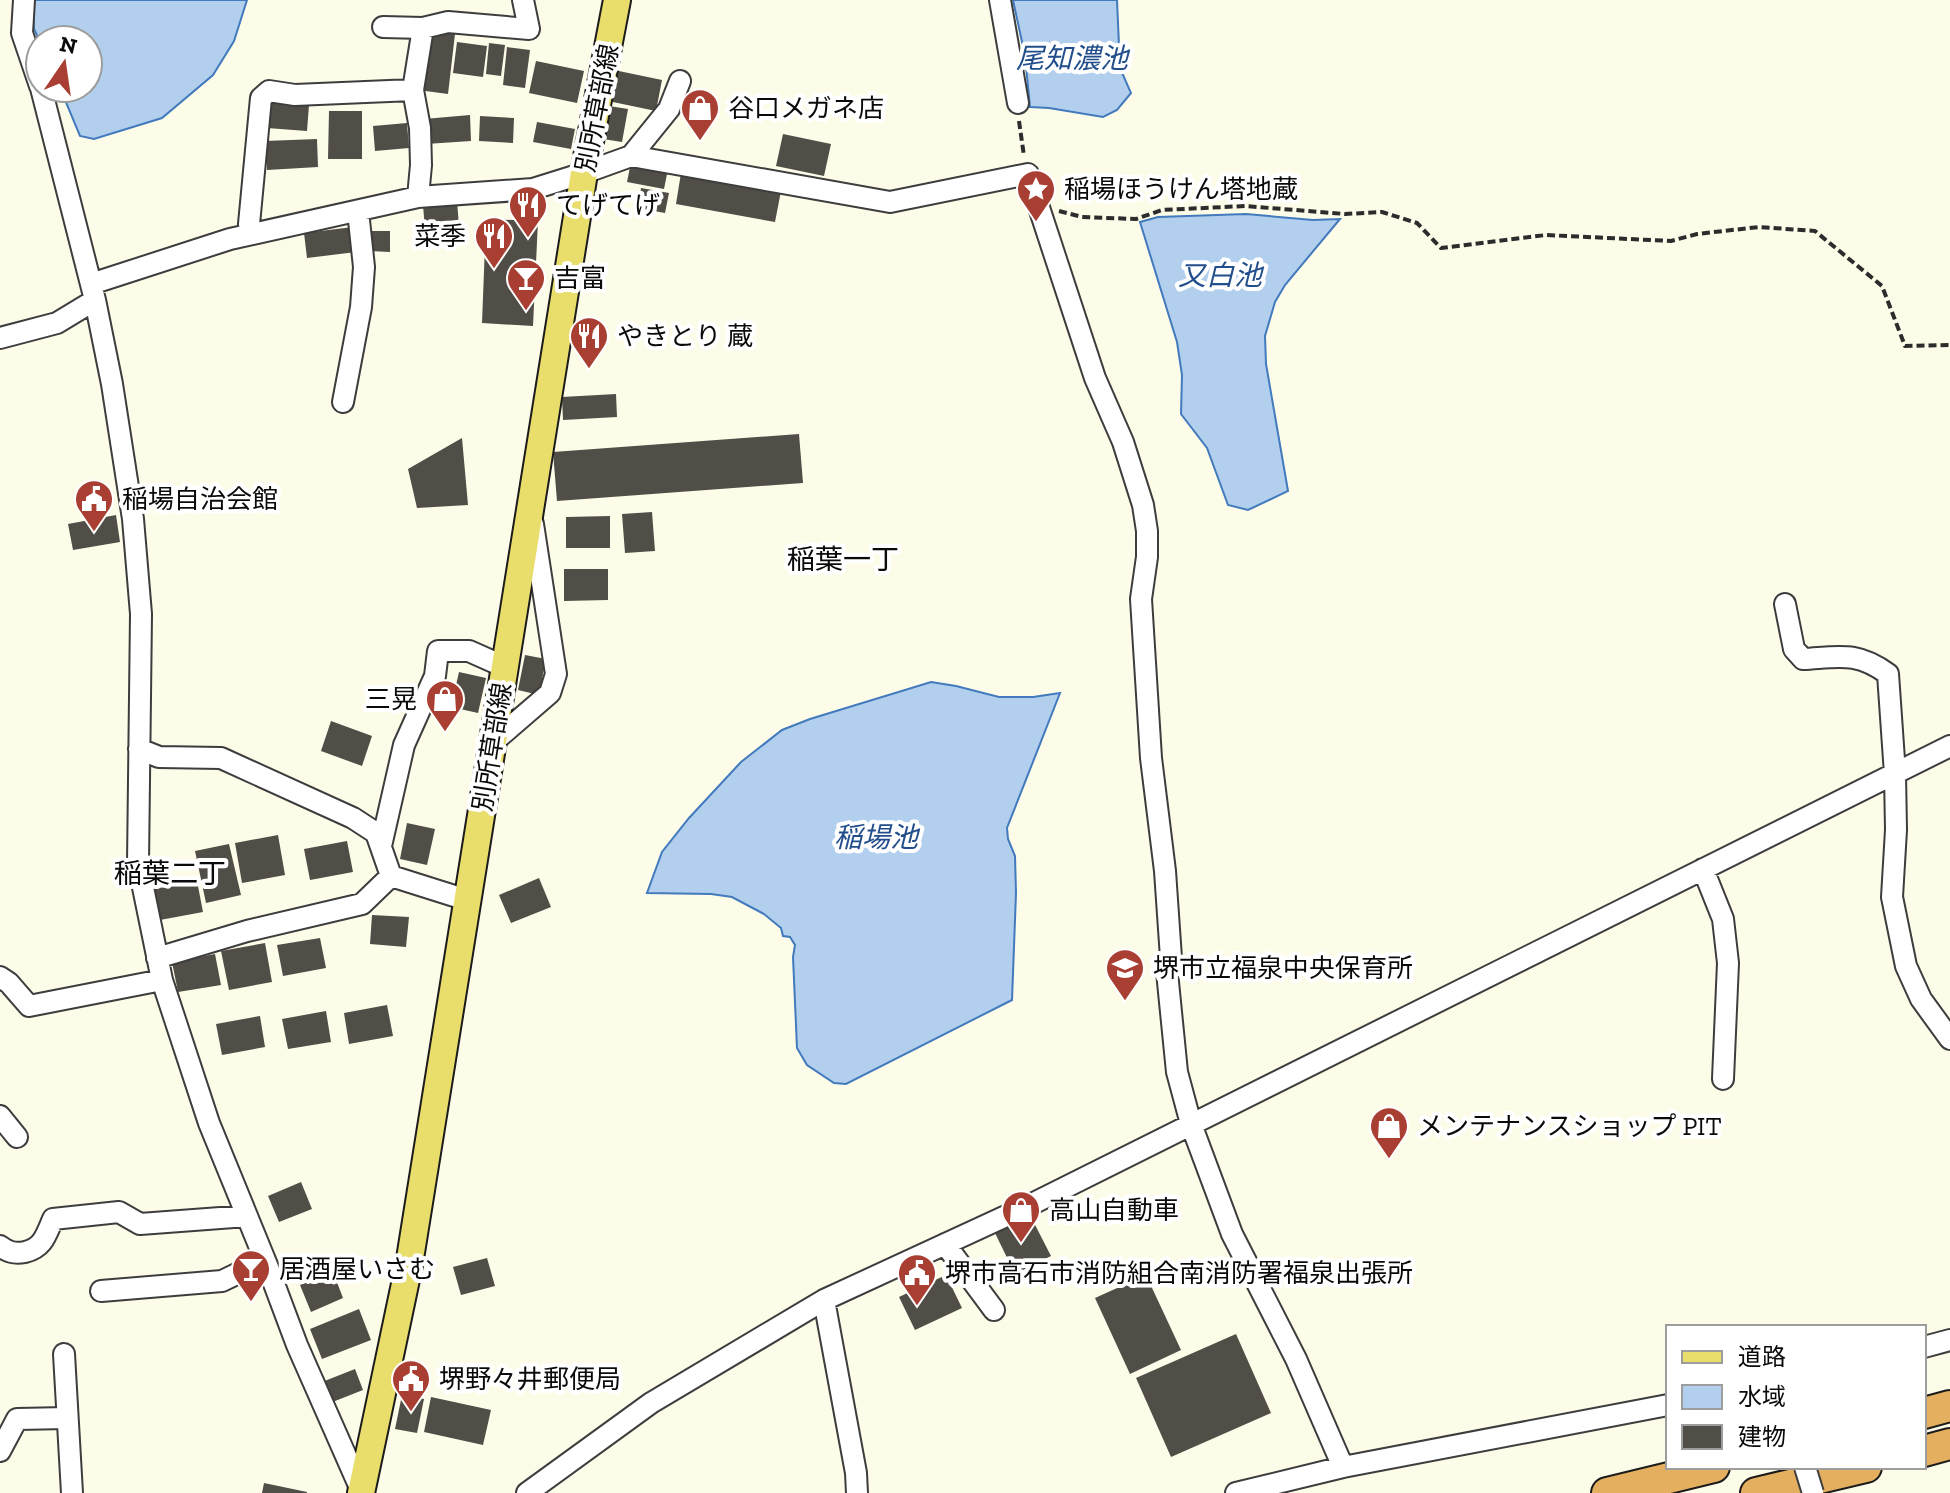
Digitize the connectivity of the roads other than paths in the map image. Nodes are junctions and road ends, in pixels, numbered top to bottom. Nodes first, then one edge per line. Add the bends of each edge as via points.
1 (24, 0) edge
2 (523, 0) edge
3 (617, 0) edge
4 (1000, 0) edge
5 (383, 27) dead end
6 (423, 28) junction
7 (24, 39) edge
8 (680, 81) dead end
9 (413, 90) junction
10 (1018, 103) road end
11 (44, 104) edge
12 (631, 156) junction
13 (584, 173) junction
14 (418, 197) junction
15 (358, 211) junction
16 (252, 234) junction
17 (93, 292) junction
18 (0, 338) edge
19 (343, 402) dead end
20 (530, 507) junction
21 (1785, 604) dead end
22 (505, 667) junction
23 (492, 743) junction
24 (1950, 746) edge
25 (139, 749) junction
26 (1895, 774) junction
27 (381, 846) junction
28 (1703, 869) junction
29 (391, 876) junction
30 (467, 900) junction
31 (157, 958) junction
32 (0, 977) edge
33 (162, 980) junction
34 (1950, 1039) edge
35 (1723, 1079) dead end
36 (0, 1116) edge
37 (1191, 1124) junction
38 (17, 1137) dead end
39 (247, 1216) junction
40 (945, 1244) junction
41 (0, 1246) edge
42 (267, 1265) junction
43 (101, 1291) dead end
44 (824, 1300) junction
45 (994, 1310) dead end
46 (1950, 1340) edge
47 (1926, 1346) edge
48 (64, 1354) dead end
49 (1666, 1405) edge
50 (1950, 1406) edge
51 (1926, 1412) edge
52 (67, 1418) junction
53 (1950, 1444) edge
54 (1926, 1450) edge
55 (0, 1451) edge
56 (1343, 1467) junction
57 (1706, 1469) edge
58 (1806, 1469) edge
59 (1858, 1469) edge
60 (361, 1492) edge
61 (72, 1493) edge
62 (527, 1493) edge
63 (857, 1493) edge
64 (1236, 1493) edge
65 (1607, 1493) edge
66 (1756, 1493) edge
67 (1813, 1493) edge

1 - 7 street
2 - 6 street via 529,29 448,22
3 - 13 main road, 別所草部線
4 - 10 street
5 - 6 street
6 - 9 street
8 - 12 street via 669,109
9 - 14 street via 420,128
9 - 16 street via 295,95 269,91 261,98
11 - 17 street
12 - 13 street
12 - 37 street via 890,202 1028,174 1143,505 1147,557 1141,599 1151,758 1165,871 1171,958 1167,972 1177,1072
13 - 14 street via 533,189
13 - 20 main road, 別所草部線
14 - 15 street
15 - 16 street
15 - 19 street via 364,267 361,307
16 - 17 street
17 - 18 street via 57,323
17 - 25 street via 133,519 141,614
20 - 22 main road, 別所草部線
20 - 23 street via 556,674 550,693
21 - 26 street via 1794,649 1803,659 1857,657 1888,674
22 - 23 main road, 別所草部線
22 - 27 street via 469,651 438,651 435,676 404,745
23 - 30 main road, 別所草部線
24 - 26 street
25 - 27 street via 159,757 221,758 353,818 376,833
25 - 31 street via 138,863
26 - 28 street
26 - 34 street via 1892,897 1906,966 1921,999
27 - 29 street
28 - 35 street via 1723,919 1728,963
28 - 37 street
29 - 30 street
29 - 31 street via 362,904
30 - 60 main road, 別所草部線 via 409,1265
31 - 33 street
32 - 33 street via 29,1006
33 - 39 street via 209,1123
36 - 38 street
37 - 40 street
37 - 56 street via 1232,1234 1296,1359
39 - 41 street via 140,1224 119,1212 53,1219 35,1250 8,1252
39 - 42 street
40 - 44 street
40 - 45 street
42 - 43 street via 222,1281
42 - 60 street
44 - 62 street via 651,1403
44 - 63 street
46 - 47 street
48 - 52 street
49 - 56 street
50 - 51 highway
52 - 55 street via 17,1419
52 - 61 street
53 - 54 highway
56 - 64 street
57 - 65 highway
58 - 67 street, bridge
59 - 66 highway

